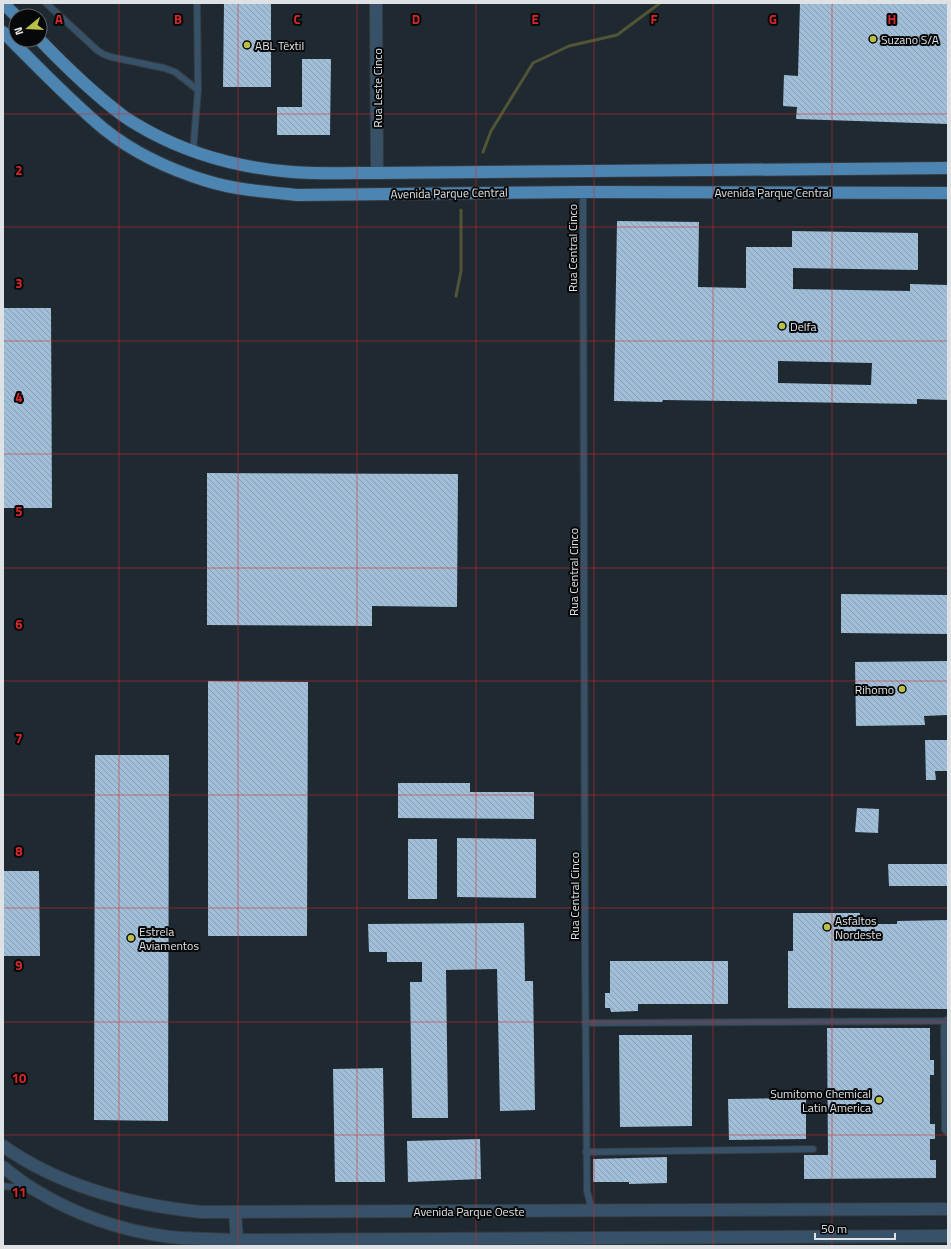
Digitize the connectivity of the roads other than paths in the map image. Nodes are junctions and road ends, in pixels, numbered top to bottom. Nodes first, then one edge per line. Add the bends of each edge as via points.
1 (46, 3) edge
2 (197, 3) edge
3 (376, 3) edge
4 (3, 32) edge
5 (48, 48) edge
6 (198, 90) junction
7 (193, 152) junction
8 (948, 168) edge
9 (377, 173) junction
10 (583, 192) junction
11 (948, 193) edge
12 (947, 1020) edge
13 (585, 1023) junction
14 (948, 1133) edge
15 (3, 1146) edge
16 (814, 1149) dead end
17 (586, 1152) junction
18 (3, 1167) edge
19 (3, 1186) edge
20 (34, 1190) junction
21 (948, 1209) edge
22 (592, 1211) junction
23 (235, 1212) junction
24 (948, 1236) edge
25 (237, 1240) junction

1 - 6 lane via 103,54 176,72
2 - 6 lane
3 - 9 street, Rua Leste Cinco
4 - 10 main road, Avenida Parque Central via 105,130 168,167 207,181 255,191 297,195
5 - 7 main road, Avenida Parque Central via 123,116 164,140
6 - 7 lane
7 - 9 main road, Avenida Parque Central via 275,170
8 - 9 main road, Avenida Parque Central
10 - 11 main road, Avenida Parque Central
10 - 13 lane, Rua Central Cinco
12 - 13 lane
12 - 14 lane via 944,1029 945,1130
13 - 17 lane, Rua Central Cinco
15 - 23 street, Avenida Parque Oeste via 18,1157 73,1184 108,1195 177,1210
16 - 17 lane
17 - 22 lane, Rua Central Cinco via 587,1191
18 - 20 street
19 - 20 lane
20 - 25 street via 109,1224 171,1237
21 - 22 street, Avenida Parque Oeste
22 - 23 street, Avenida Parque Oeste
23 - 25 street
24 - 25 street

